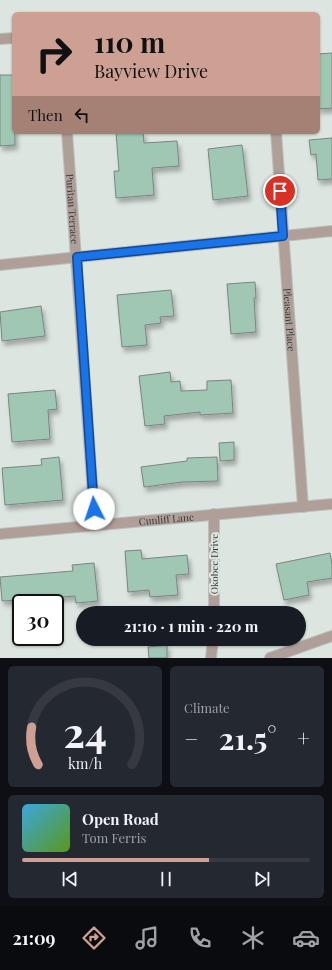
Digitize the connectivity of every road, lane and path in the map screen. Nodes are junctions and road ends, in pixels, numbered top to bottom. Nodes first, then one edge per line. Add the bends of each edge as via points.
1 (12, 38) edge
2 (0, 40) edge
3 (67, 134) edge
4 (276, 134) edge
5 (332, 232) edge
6 (283, 236) junction
7 (77, 257) junction
8 (0, 265) edge
9 (332, 504) edge
10 (303, 507) junction
11 (214, 514) junction
12 (95, 525) junction
13 (0, 534) edge
14 (214, 606) edge
15 (332, 636) edge
16 (212, 646) edge
17 (287, 656) edge
18 (211, 658) edge
19 (270, 658) edge

1 - 2 street
3 - 7 street, Puritan Terrace
4 - 6 street, Pleasant Place
5 - 6 street
6 - 7 street
6 - 10 street, Pleasant Place
7 - 8 street
7 - 12 street, Puritan Terrace
9 - 10 street, Cunliff Lane
10 - 11 street, Cunliff Lane
11 - 12 street, Cunliff Lane
11 - 14 street, Okobee Drive
12 - 13 street, Cunliff Lane
15 - 17 street
16 - 18 street
17 - 19 street

